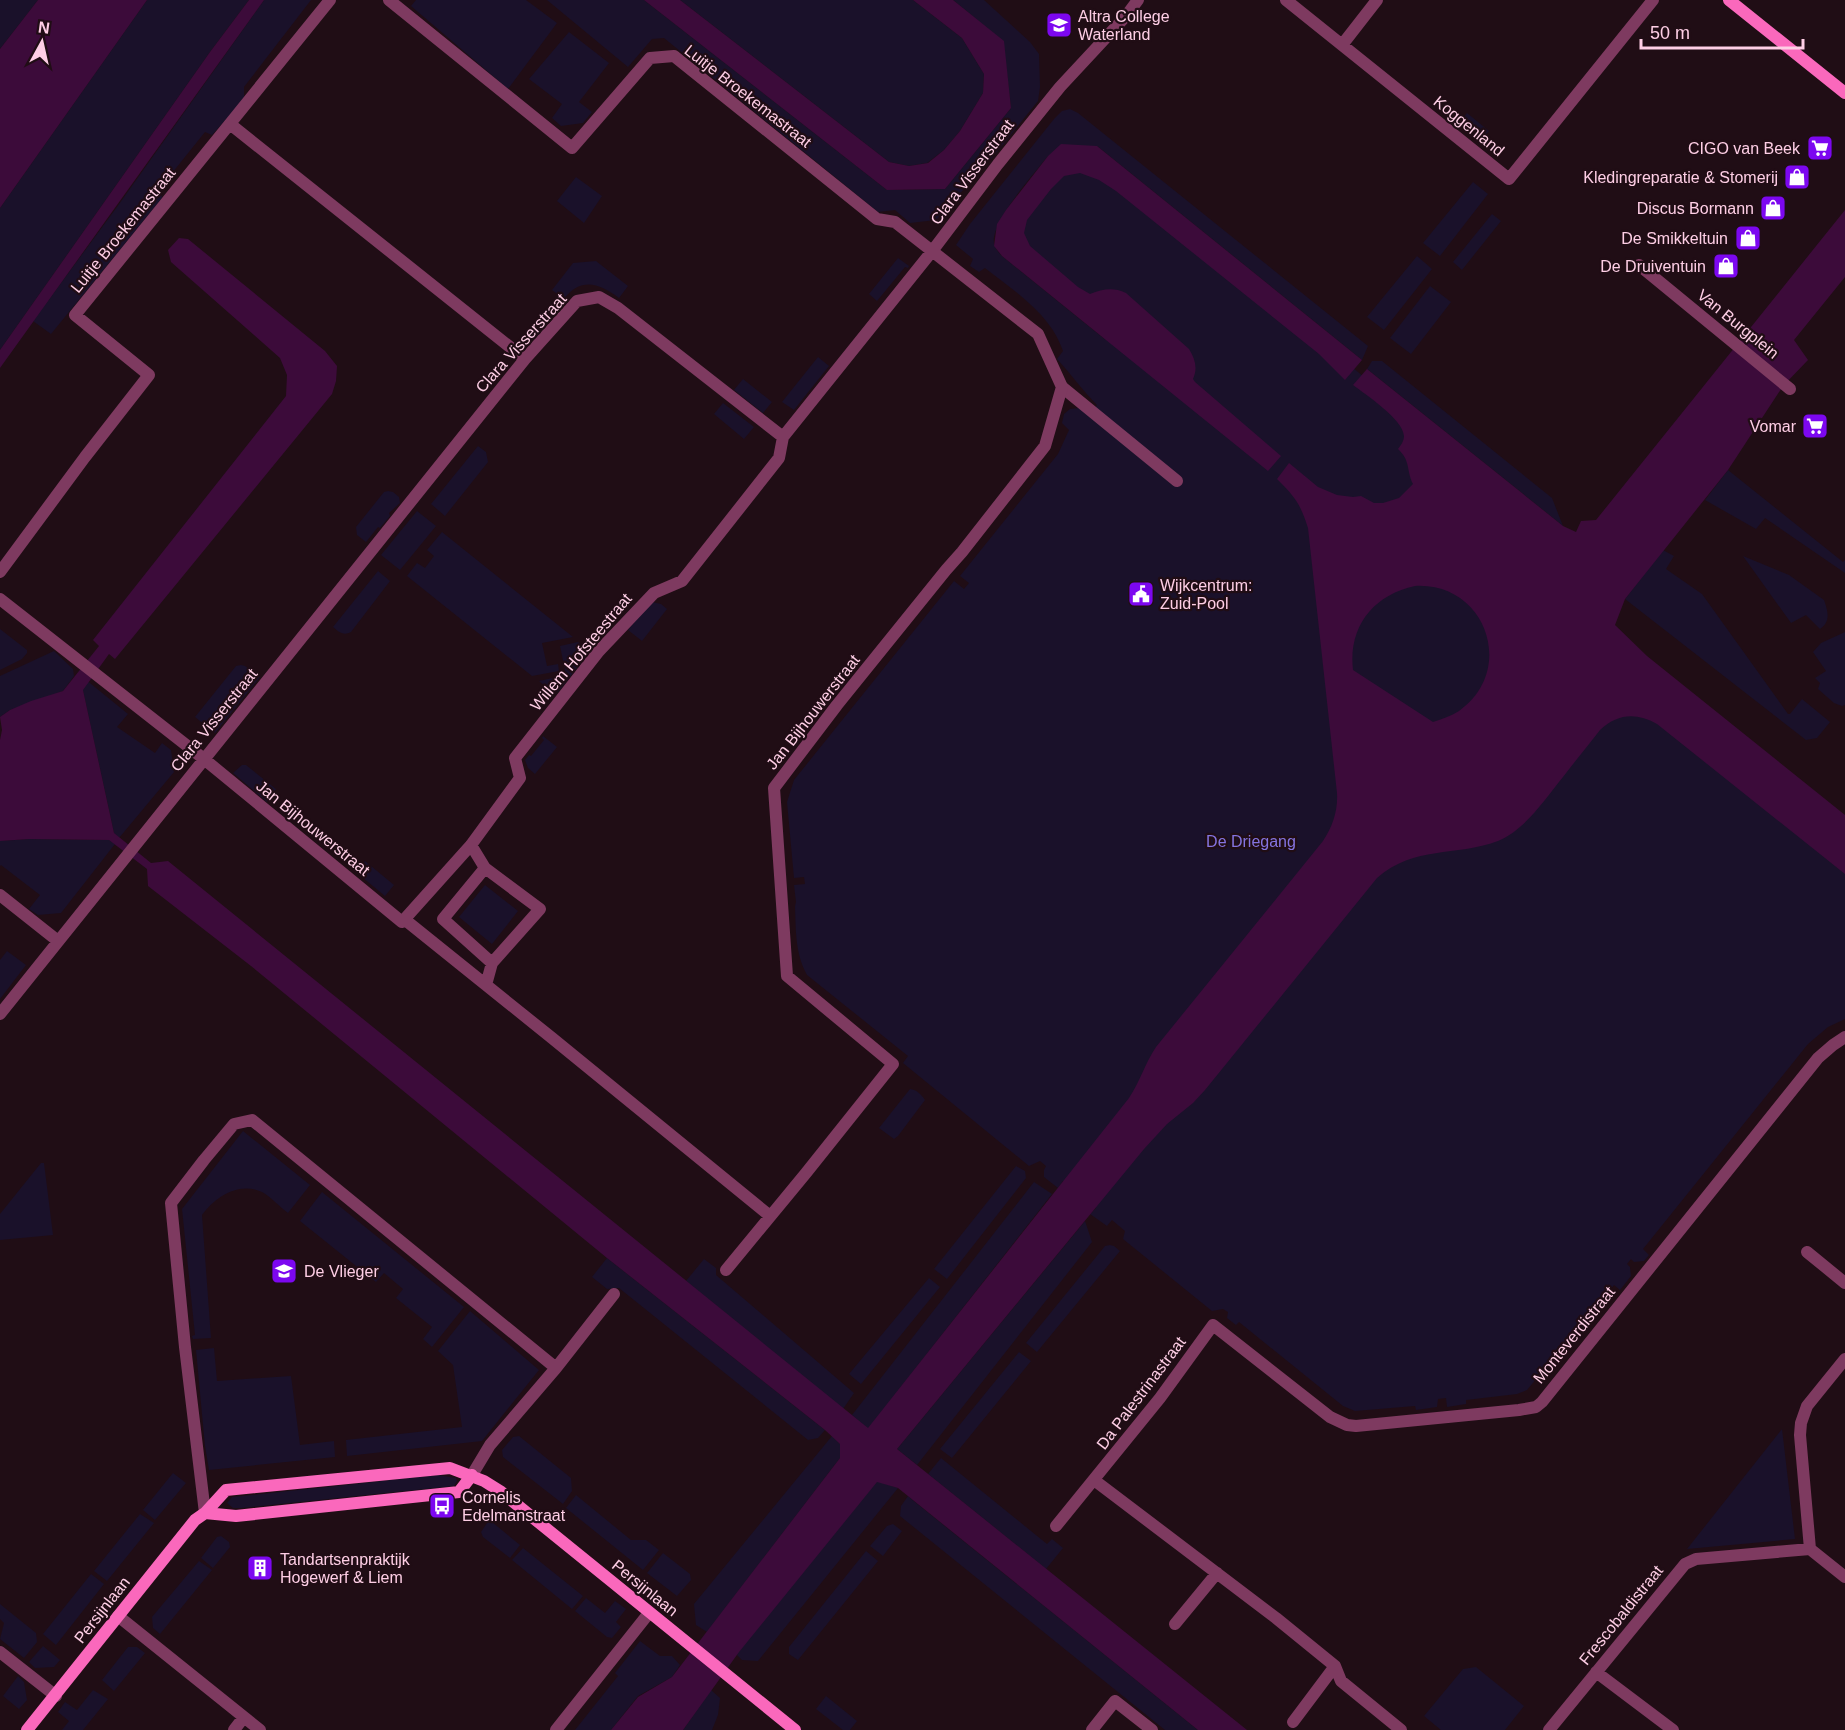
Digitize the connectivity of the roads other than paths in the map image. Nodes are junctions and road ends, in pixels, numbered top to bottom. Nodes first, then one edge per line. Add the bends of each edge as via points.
1 (330, 0) edge
2 (389, 0) edge
3 (1138, 0) edge
4 (1286, 0) edge
5 (1377, 0) edge
6 (1653, 0) edge
7 (1729, 0) edge
8 (1342, 45) junction
9 (1845, 93) edge
10 (230, 124) junction
11 (933, 250) junction
12 (1639, 265) dead end
13 (525, 359) junction
14 (1062, 387) junction
15 (1789, 388) dead end
16 (783, 437) junction
17 (1177, 481) dead end
18 (0, 572) edge
19 (0, 599) edge
20 (204, 759) junction
21 (471, 845) junction
22 (485, 868) junction
23 (0, 895) edge
24 (403, 921) junction
25 (58, 941) junction
26 (492, 963) junction
27 (486, 985) junction
28 (0, 1014) edge
29 (1845, 1037) edge
30 (770, 1216) junction
31 (1807, 1252) dead end
32 (726, 1270) dead end
33 (1845, 1283) edge
34 (614, 1294) dead end
35 (1213, 1325) joint
36 (1845, 1359) edge
37 (556, 1368) junction
38 (472, 1475) junction
39 (1094, 1480) junction
40 (205, 1513) junction
41 (1056, 1526) dead end
42 (1810, 1549) junction
43 (1217, 1574) junction
44 (1845, 1577) edge
45 (649, 1613) junction
46 (118, 1616) junction
47 (1175, 1624) dead end
48 (0, 1652) edge
49 (1335, 1666) junction
50 (1596, 1672) junction
51 (56, 1696) junction
52 (244, 1717) junction
53 (1293, 1722) dead end
54 (27, 1730) edge
55 (234, 1730) edge
56 (260, 1730) edge
57 (555, 1730) edge
58 (795, 1730) edge
59 (1092, 1730) edge
60 (1152, 1730) edge
61 (1401, 1730) edge
62 (1549, 1730) edge
63 (1673, 1730) edge

1 - 10 street, Luitje Broekemastraat
2 - 11 street, Luitje Broekemastraat via 572,148 650,58 674,56 877,219 895,222
3 - 11 street, Clara Visserstraat via 1060,87
4 - 8 street, Koggenland
5 - 8 street
6 - 8 street, Koggenland via 1509,179
7 - 9 street
10 - 13 street
10 - 18 street, Luitje Broekemastraat via 75,315 149,375
11 - 14 street via 1038,334
11 - 16 street, Clara Visserstraat
12 - 15 street, Van Burgplein
13 - 16 street, Clara Visserstraat via 577,301 599,297
13 - 20 street, Clara Visserstraat
14 - 17 street
14 - 30 street, Jan Bijhouwerstraat via 1045,446 774,788 787,976 893,1064
16 - 21 street, Willem Hofsteestraat via 779,458 682,581 654,593 599,651 515,758 520,778
19 - 20 street
20 - 24 street, Jan Bijhouwerstraat
20 - 25 street, Clara Visserstraat
21 - 22 street
21 - 24 street, Willem Hofsteestraat
22 - 26 street via 442,919
22 - 26 street via 540,909
23 - 25 street
24 - 27 street, Jan Bijhouwerstraat
25 - 28 street, Clara Visserstraat
26 - 27 street
27 - 30 street, Jan Bijhouwerstraat
29 - 35 street, Monteverdistraat via 1818,1058 1536,1407 1347,1425 1330,1417
30 - 32 street, Jan Bijhouwerstraat
31 - 33 street
34 - 37 street
35 - 39 street, Da Palestrinastraat
36 - 42 street via 1807,1406 1801,1423
37 - 38 street via 490,1445
37 - 40 street via 252,1120 234,1124 171,1203
38 - 40 street via 459,1492 236,1516
38 - 40 street, Persijnlaan via 450,1468 226,1490
38 - 45 street, Persijnlaan via 500,1491
39 - 41 street, Da Palestrinastraat
39 - 43 street
40 - 46 street, Persijnlaan
42 - 44 street
42 - 50 street, Frescobaldistraat via 1696,1559 1685,1564
43 - 47 street
43 - 49 street
45 - 57 street
45 - 58 street, Persijnlaan
46 - 51 street, Persijnlaan
46 - 52 street
48 - 51 street
49 - 53 street
49 - 61 street via 1341,1682
50 - 62 street, Frescobaldistraat
50 - 63 street
51 - 54 street, Persijnlaan
52 - 55 street
52 - 56 street
59 - 60 street via 1115,1701

